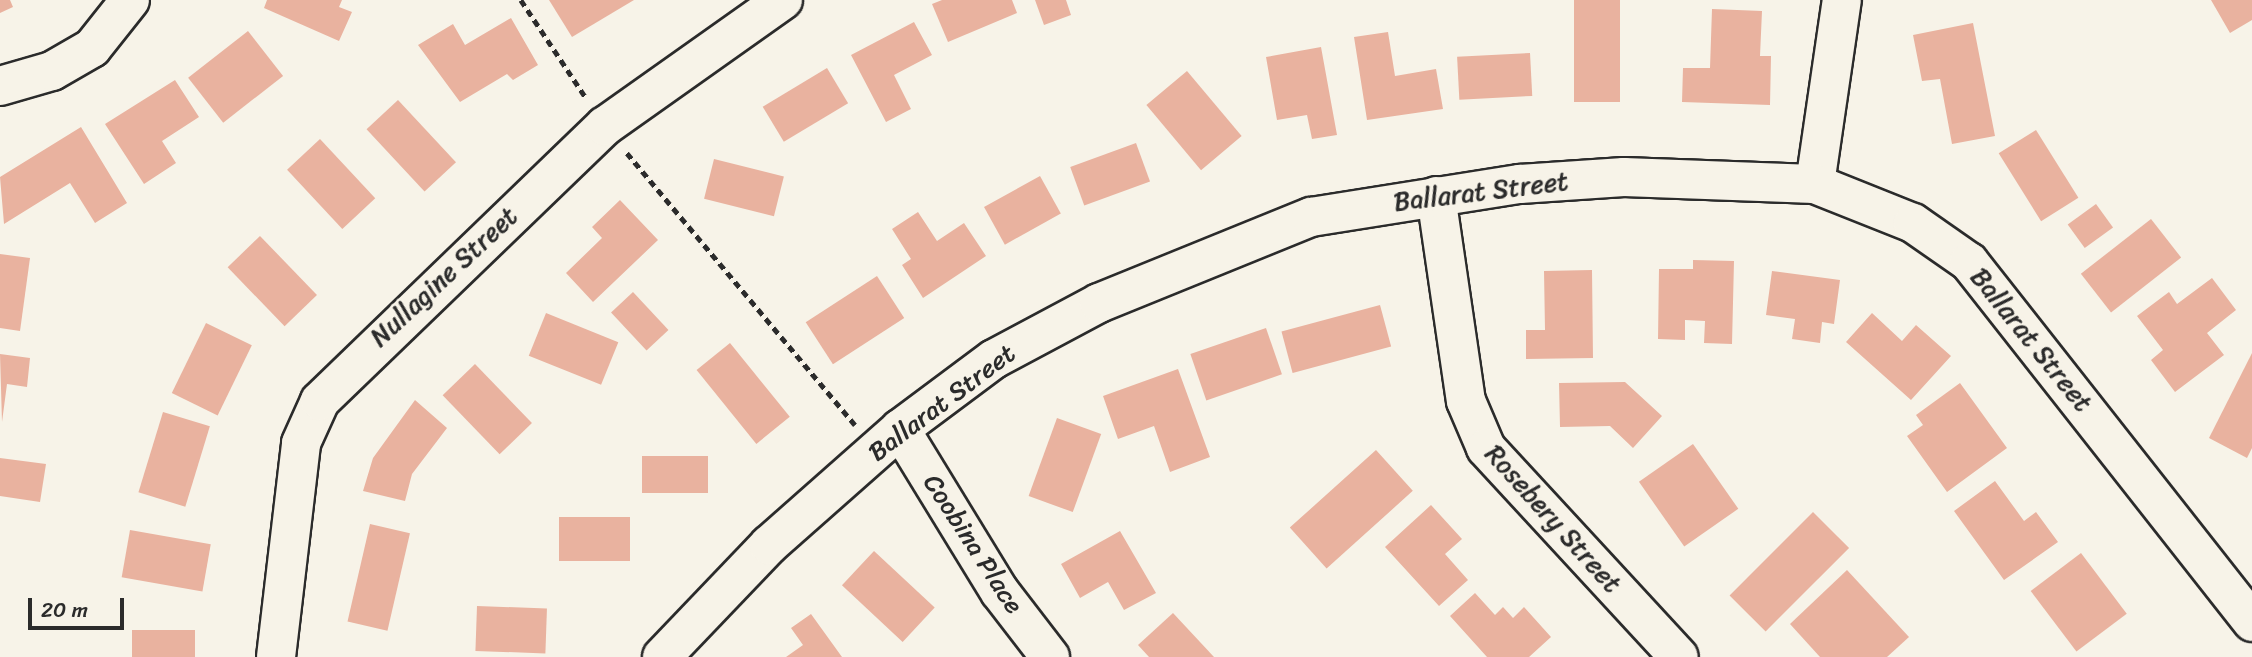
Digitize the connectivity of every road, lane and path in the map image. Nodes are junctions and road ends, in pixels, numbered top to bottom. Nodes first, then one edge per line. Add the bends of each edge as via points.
1 (130, 0) edge
2 (521, 0) edge
3 (783, 0) edge
4 (1842, 0) edge
5 (0, 86) edge
6 (605, 126) junction
7 (1815, 184) junction
8 (1436, 196) junction
9 (888, 439) junction
10 (2252, 622) edge
11 (275, 657) edge
12 (662, 657) edge
13 (1050, 657) edge
14 (1679, 657) edge

1 - 5 street via 92,48 52,71
2 - 6 path
3 - 6 street, Nullagine Street
4 - 7 street
6 - 9 path
6 - 11 street, Nullagine Street via 320,401 301,443
7 - 8 street, Ballarat Street via 1624,177
7 - 10 street, Ballarat Street via 1913,223 1969,262
8 - 9 street, Ballarat Street via 1311,217 1188,262 994,359
8 - 14 street, Rosebery Street via 1466,401 1486,448
9 - 12 street, Ballarat Street via 769,545
9 - 13 street, Coobina Place

